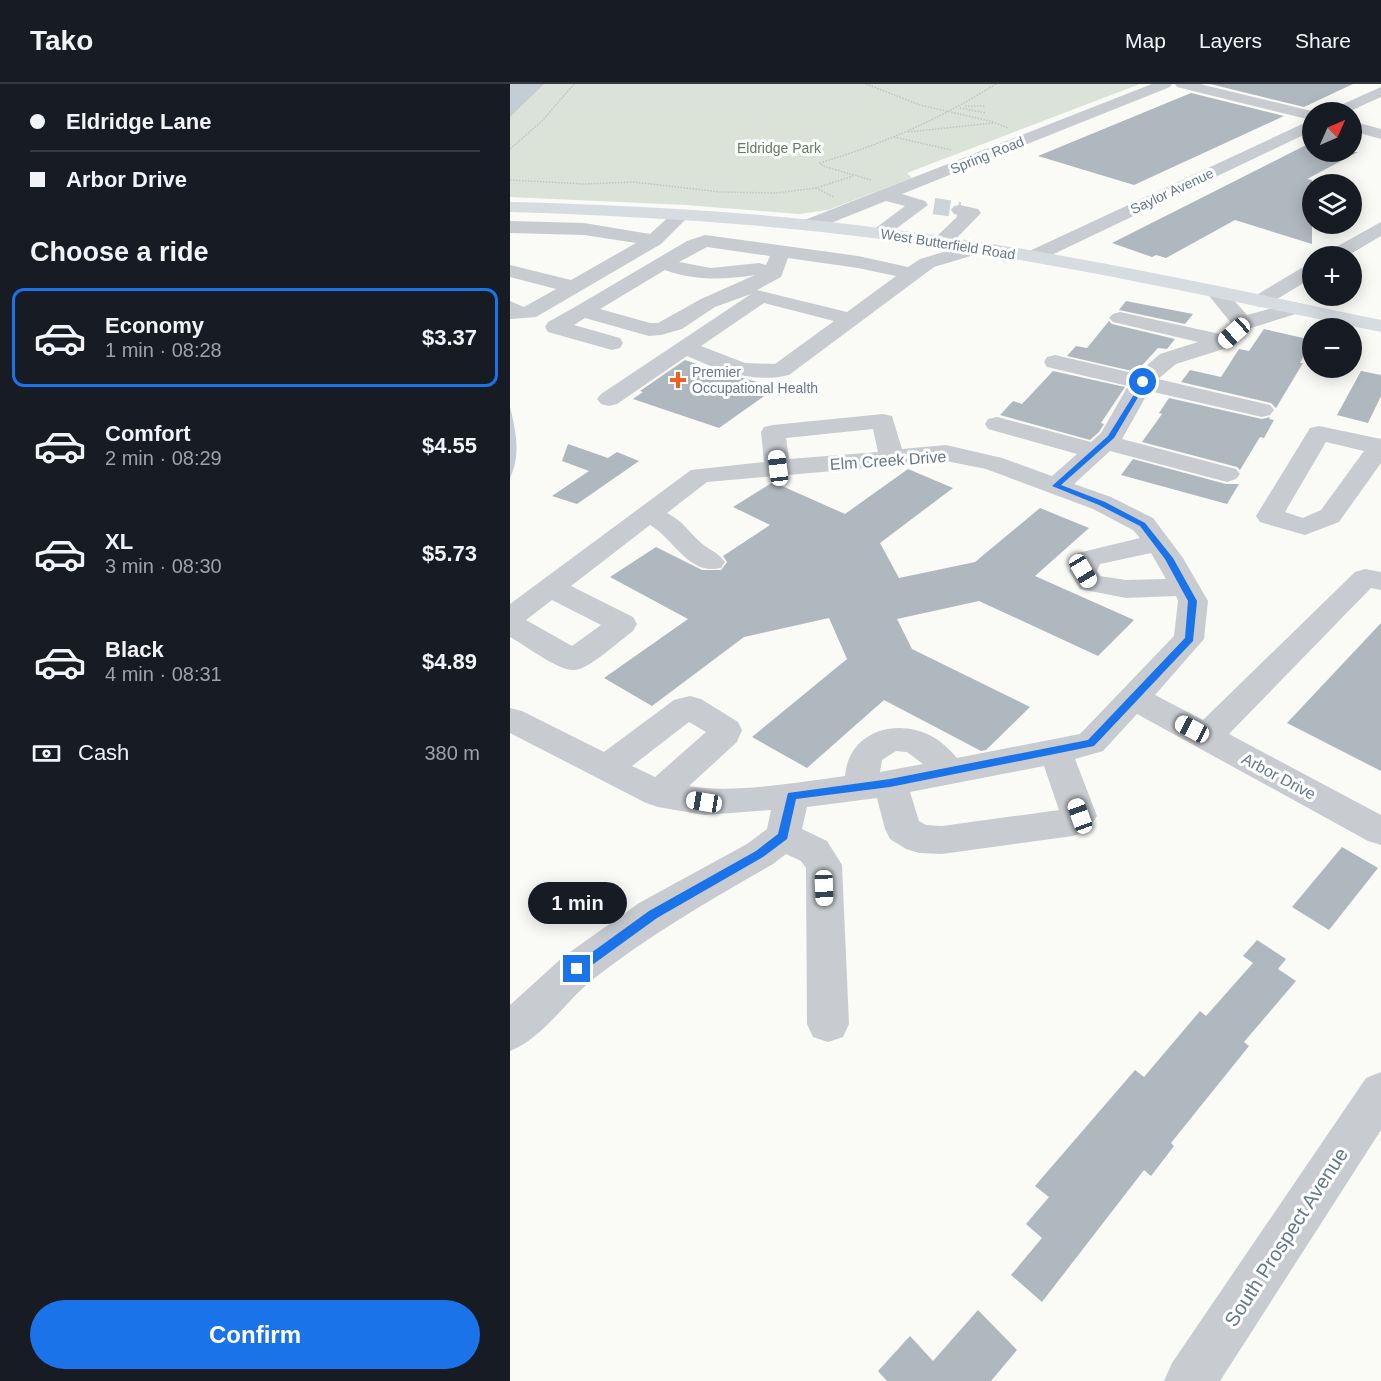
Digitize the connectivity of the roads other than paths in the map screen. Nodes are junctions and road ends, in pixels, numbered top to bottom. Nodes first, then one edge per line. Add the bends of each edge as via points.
1 (1165, 84) edge
2 (1182, 84) edge
3 (1381, 91) edge
4 (1358, 102) edge
5 (1302, 114) edge
6 (1302, 129) edge
7 (1362, 129) edge
8 (1381, 134) edge
9 (885, 195) junction
10 (510, 207) edge
11 (960, 210) dead end
12 (681, 215) junction
13 (802, 224) junction
14 (510, 227) edge
15 (548, 228) junction
16 (1381, 228) edge
17 (878, 233) junction
18 (902, 236) junction
19 (654, 240) junction
20 (942, 242) junction
21 (510, 246) edge
22 (1351, 246) edge
23 (976, 248) junction
24 (807, 256) junction
25 (1032, 257) junction
26 (769, 261) junction
27 (664, 263) junction
28 (919, 268) junction
29 (510, 271) edge
30 (1302, 276) edge
31 (573, 287) junction
32 (1216, 292) junction
33 (730, 295) junction
34 (760, 296) junction
35 (1260, 301) junction
36 (510, 307) edge
37 (1295, 308) junction
38 (582, 311) junction
39 (1120, 318) dead end
40 (850, 319) junction
41 (1243, 322) junction
42 (1381, 326) edge
43 (1224, 342) junction
44 (684, 347) junction
45 (1055, 362) dead end
46 (1143, 382) junction
47 (609, 399) dead end
48 (1262, 410) dead end
49 (997, 424) dead end
50 (1100, 446) junction
51 (892, 458) junction
52 (778, 468) junction
53 (1227, 474) dead end
54 (1056, 486) junction
55 (650, 513) junction
56 (1158, 543) junction
57 (711, 562) dead end
58 (1381, 580) edge
59 (1185, 586) junction
60 (550, 588) junction
61 (510, 618) edge
62 (510, 624) edge
63 (1134, 698) junction
64 (510, 719) edge
65 (1192, 729) junction
66 (1056, 752) junction
67 (606, 768) junction
68 (876, 784) junction
69 (658, 794) junction
70 (792, 796) junction
71 (1381, 831) edge
72 (783, 836) junction
73 (828, 1024) dead end
74 (510, 1032) edge
75 (1381, 1092) edge
76 (1190, 1381) edge

1 - 9 street, Spring Road
2 - 5 street
3 - 4 street
6 - 25 street, Saylor Avenue
7 - 8 street
9 - 13 street, Spring Road
9 - 17 street via 927,206
10 - 12 main road, West Butterfield Road
11 - 20 street via 972,213
12 - 13 main road, West Butterfield Road
12 - 19 street
13 - 17 main road, West Butterfield Road
13 - 26 street, Spring Road
14 - 15 street
15 - 19 street via 584,229
15 - 21 street
16 - 22 street
17 - 18 main road, West Butterfield Road
18 - 20 main road, West Butterfield Road
18 - 28 street via 924,254
19 - 31 street
20 - 23 main road, West Butterfield Road
23 - 25 main road, West Butterfield Road
23 - 28 street
24 - 26 street
24 - 28 street
24 - 34 street
25 - 32 main road, West Butterfield Road
26 - 27 street via 710,276
26 - 27 street via 705,241
26 - 33 street, Spring Road via 747,288
27 - 38 street
28 - 40 street
29 - 31 street
30 - 35 street
31 - 36 street via 529,313 515,314
32 - 35 main road, West Butterfield Road
32 - 41 street
33 - 38 street via 661,329 649,330
33 - 38 street via 660,345 636,349 556,327
34 - 40 street
34 - 44 street
35 - 37 main road, West Butterfield Road
37 - 41 street
37 - 42 main road, West Butterfield Road
39 - 43 street
40 - 44 street via 781,370 768,373 718,362
41 - 43 street
43 - 46 street via 1168,359
44 - 47 street
45 - 46 street
46 - 48 street
46 - 50 street via 1122,421
49 - 50 street
50 - 53 street
50 - 54 street
51 - 52 street, Elm Creek Drive
51 - 52 street via 883,421 774,432
51 - 54 street, Elm Creek Drive via 945,453 993,463
52 - 55 street, Elm Creek Drive via 700,475
54 - 56 street, Elm Creek Drive via 1143,524
55 - 57 street via 674,528 690,548
55 - 60 street, Elm Creek Drive
56 - 59 street, Elm Creek Drive
56 - 59 street via 1096,556 1088,559 1083,571 1090,582 1108,588 1132,591
58 - 65 street via 1365,578
59 - 63 street, Elm Creek Drive via 1193,601 1189,639
60 - 61 street, Elm Creek Drive
60 - 62 street via 622,624 574,660
63 - 65 street, Arbor Drive
63 - 66 street, Elm Creek Drive via 1091,743
64 - 67 street, Elm Creek Drive
65 - 71 street, Arbor Drive
66 - 68 street, Elm Creek Drive
66 - 68 street via 1080,816 1073,822 942,840 919,839 903,829
67 - 69 street, Elm Creek Drive
67 - 69 street via 685,708 690,707 726,730
68 - 70 street, Elm Creek Drive
69 - 70 street, Elm Creek Drive via 704,802
70 - 72 street
72 - 73 street via 814,851 824,865
72 - 74 street via 760,854 653,914 577,969
75 - 76 street, South Prospect Avenue

